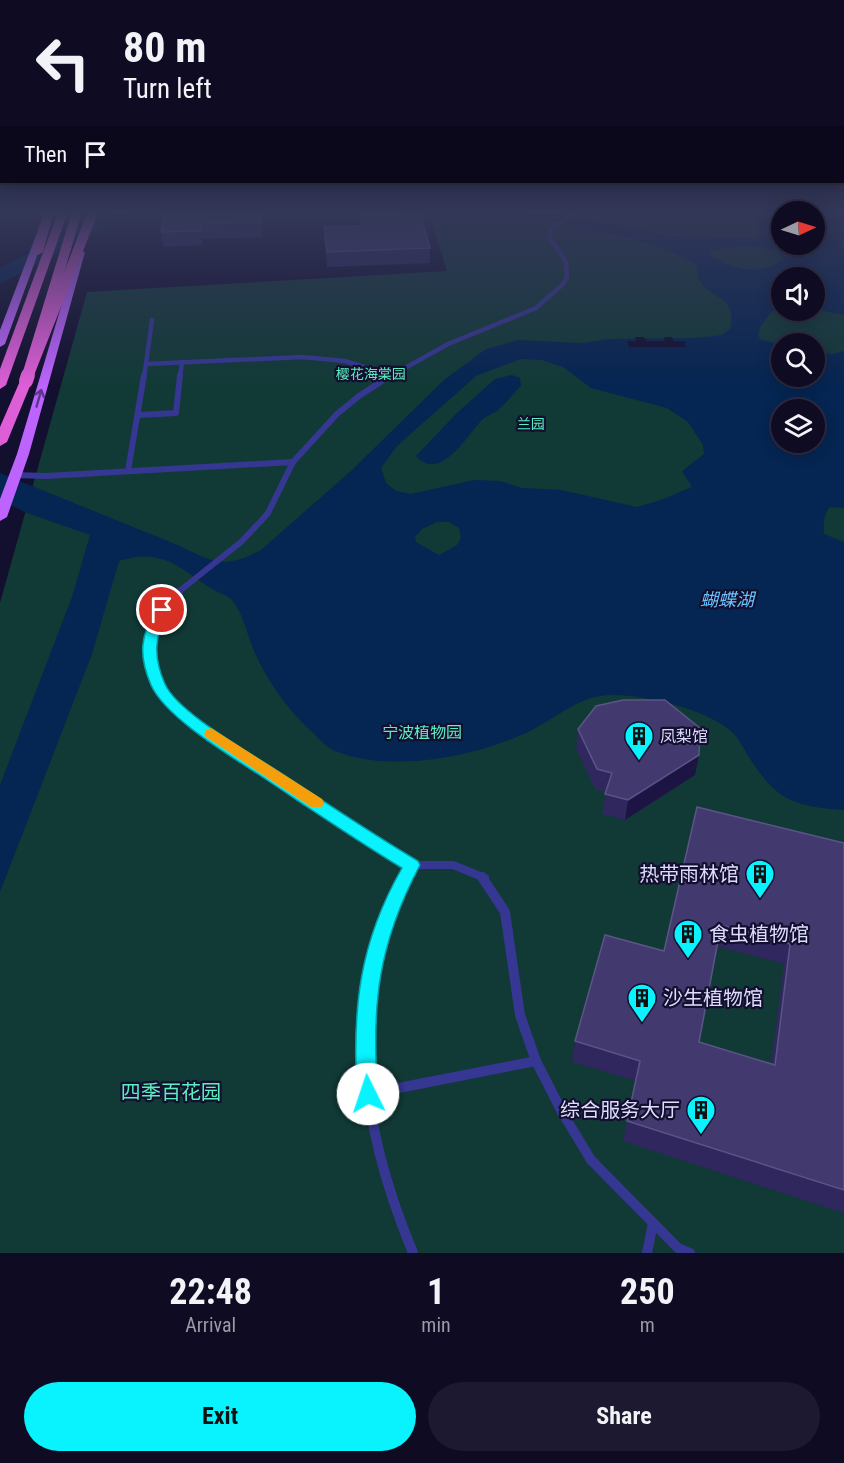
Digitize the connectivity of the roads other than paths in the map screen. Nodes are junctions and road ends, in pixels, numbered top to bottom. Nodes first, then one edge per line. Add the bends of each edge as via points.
1 (28, 270) edge
2 (33, 270) edge
3 (42, 270) edge
4 (59, 270) edge
5 (70, 270) edge
6 (75, 270) edge
7 (567, 270) edge
8 (152, 320) dead end
9 (0, 345) edge
10 (182, 362) junction
11 (146, 364) junction
12 (389, 375) junction
13 (26, 381) junction
14 (1, 384) edge
15 (138, 415) junction
16 (0, 442) edge
17 (293, 462) junction
18 (128, 471) junction
19 (15, 475) junction
20 (2, 513) edge
21 (220, 558) joint
22 (184, 587) joint
23 (412, 865) junction
24 (536, 1061) junction
25 (368, 1094) junction
26 (653, 1223) junction
27 (413, 1253) edge
28 (647, 1253) edge
29 (690, 1253) edge

1 - 9 main road
2 - 14 highway
3 - 14 highway
4 - 13 highway, bridge
5 - 13 highway, bridge
19 -> 6 main road, bridge
7 - 12 lane via 563,284 526,314 448,344
8 - 11 lane
10 - 11 lane
10 - 12 lane via 322,358
10 - 15 lane via 176,413
11 - 15 lane
12 - 17 lane via 337,414
13 - 16 highway
15 - 18 lane
17 - 18 lane
17 - 21 lane via 268,513
18 - 19 lane
19 - 20 main road
21 - 22 lane
22 - 23 lane via 160,614 148,646 158,685 170,701 230,747
23 - 24 lane via 453,865 485,878 504,912 520,1015
23 - 25 lane via 396,893 372,965 366,1007
24 - 25 lane
24 - 26 lane via 591,1160
25 - 27 lane via 380,1167
26 - 28 lane
26 - 29 lane via 678,1248

